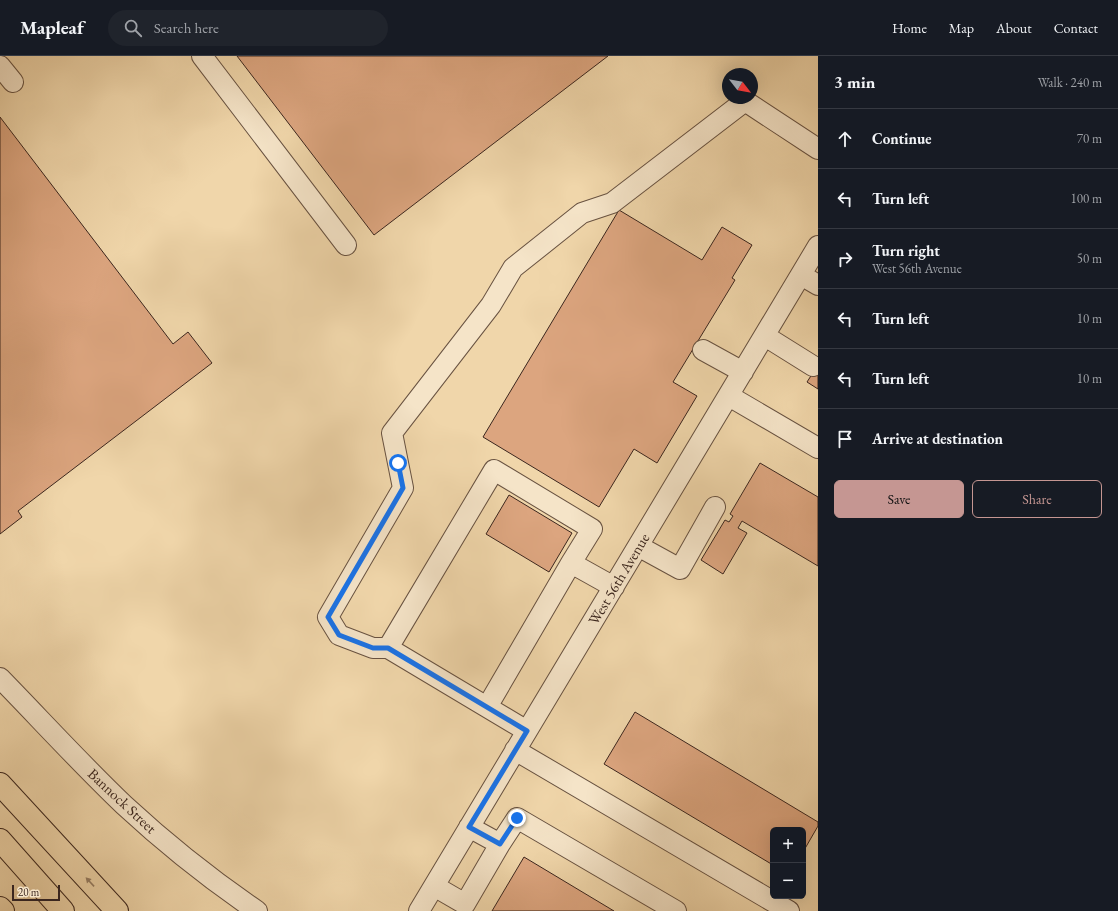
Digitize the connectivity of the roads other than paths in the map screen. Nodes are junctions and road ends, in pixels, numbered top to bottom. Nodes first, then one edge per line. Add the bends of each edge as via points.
1 (14, 56) edge
2 (202, 56) edge
3 (0, 67) edge
4 (12, 82) dead end
5 (818, 149) edge
6 (346, 245) dead end
7 (818, 246) edge
8 (801, 275) junction
9 (818, 285) edge
10 (764, 336) junction
11 (702, 350) dead end
12 (813, 366) dead end
13 (743, 372) junction
14 (729, 396) junction
15 (818, 448) edge
16 (715, 507) dead end
17 (638, 546) junction
18 (571, 563) junction
19 (614, 587) junction
20 (388, 648) junction
21 (0, 678) edge
22 (487, 707) junction
23 (527, 731) junction
24 (516, 750) junction
25 (0, 784) edge
26 (469, 827) junction
27 (0, 840) edge
28 (500, 844) junction
29 (434, 886) junction
30 (0, 908) edge
31 (463, 908) edge
32 (2, 911) edge
33 (63, 911) edge
34 (117, 911) edge
35 (257, 911) edge
36 (419, 911) edge
37 (676, 911) edge
38 (789, 911) edge

1 - 3 street
2 - 6 street
3 - 4 street
5 - 20 street via 745,101 612,203 582,213 513,268 491,305 392,433 403,488 328,617 339,635 373,648
7 - 8 street, West 56th Avenue
8 - 9 street
8 - 10 street, West 56th Avenue
10 - 12 street
10 - 13 street, West 56th Avenue
11 - 13 street
13 - 14 street, West 56th Avenue
14 - 15 street
14 - 17 street, West 56th Avenue
16 - 17 street via 680,569
17 - 19 street, West 56th Avenue
18 - 19 street
18 - 20 street via 592,528 494,470
18 - 22 street
19 - 23 street, West 56th Avenue
20 - 22 street
21 - 35 street, Bannock Street via 133,814 177,851
22 - 23 street
23 - 24 street, West 56th Avenue
24 - 26 street, West 56th Avenue
24 - 38 street
34 -> 25 highway
26 - 28 street
26 - 29 street, West 56th Avenue
27 - 33 highway
28 - 31 street
28 - 37 street via 517,818
29 - 31 street
29 - 36 street, West 56th Avenue
30 - 32 highway

